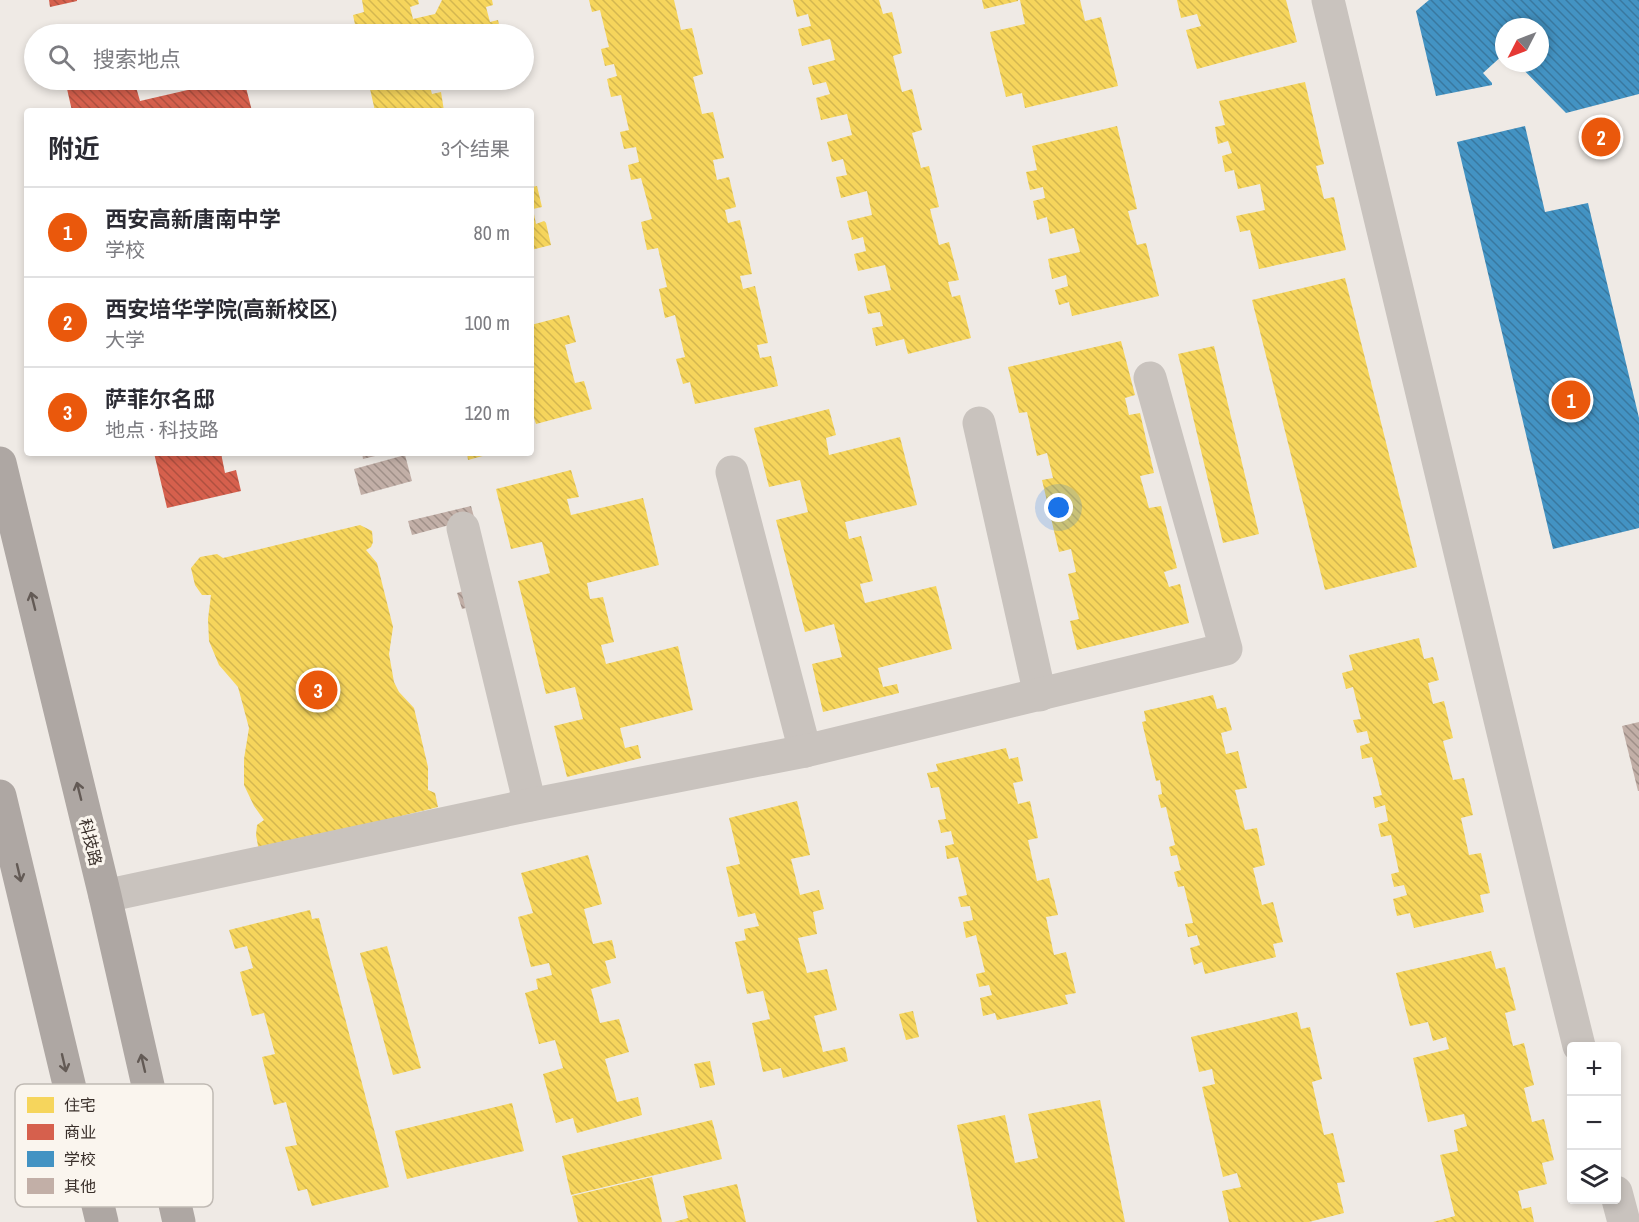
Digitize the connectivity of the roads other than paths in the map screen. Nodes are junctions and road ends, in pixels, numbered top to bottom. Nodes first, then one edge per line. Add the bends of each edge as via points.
1 (1328, 0) edge
2 (1150, 378) dead end
3 (979, 423) dead end
4 (0, 463) edge
5 (732, 472) dead end
6 (463, 528) dead end
7 (1040, 694) junction
8 (805, 751) junction
9 (530, 805) junction
10 (2, 814) edge
11 (105, 896) junction
12 (1579, 1042) edge
13 (68, 1084) edge
14 (148, 1084) edge
15 (1620, 1204) edge
16 (98, 1207) edge
17 (176, 1207) edge
18 (102, 1222) edge
19 (179, 1222) edge
20 (1624, 1222) edge

1 - 12 street
2 - 7 street via 1226,649
3 - 7 street
11 -> 4 main road, 科技路
5 - 8 street
6 - 9 street
7 - 8 street
8 - 9 street
9 - 11 street
10 -> 13 main road
14 -> 11 main road, 科技路
15 - 20 street
16 -> 18 main road
19 -> 17 main road, 科技路

